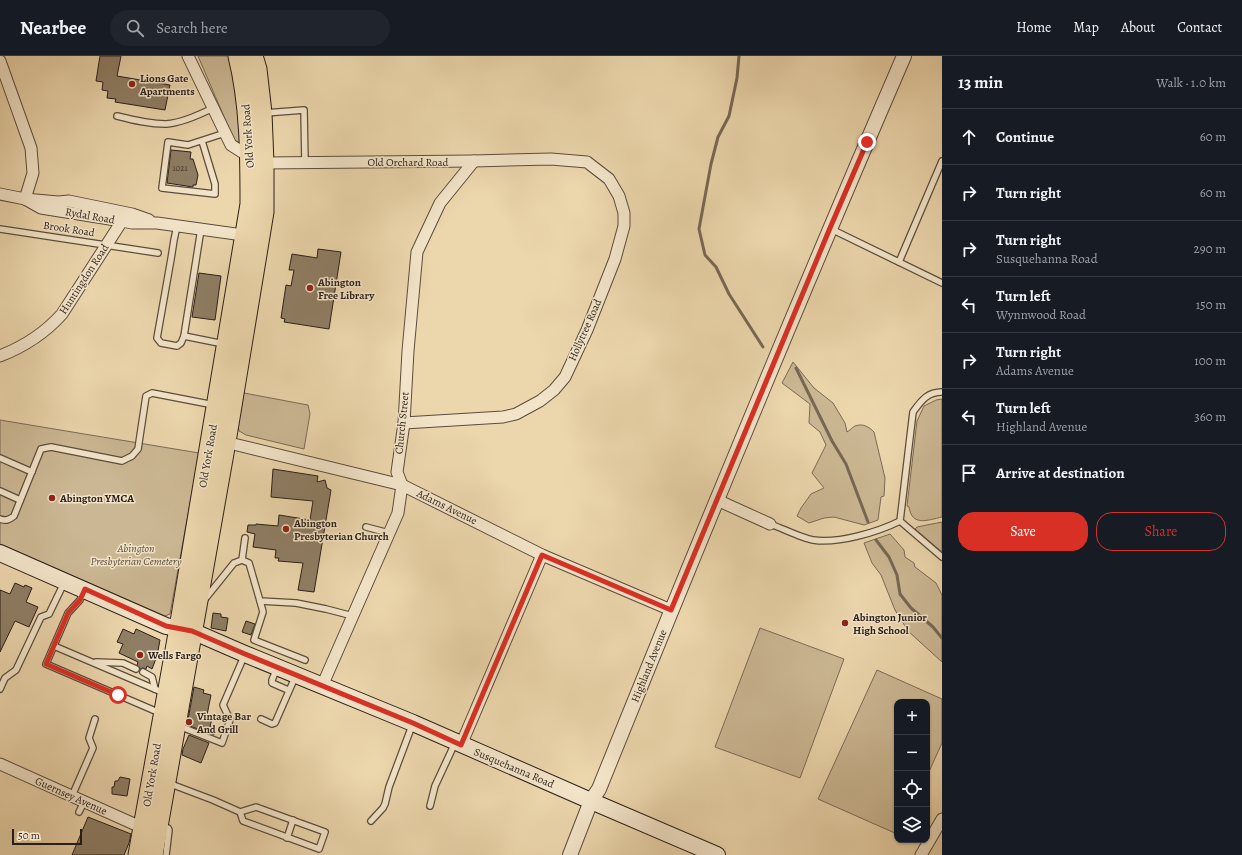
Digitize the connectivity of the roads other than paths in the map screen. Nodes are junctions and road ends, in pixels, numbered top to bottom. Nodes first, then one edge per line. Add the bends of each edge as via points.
1 (188, 56) edge
2 (238, 56) edge
3 (254, 56) edge
4 (904, 56) edge
5 (0, 61) edge
6 (213, 108) junction
7 (262, 113) junction
8 (117, 116) dead end
9 (225, 133) junction
10 (202, 141) junction
11 (551, 159) joint
12 (257, 160) junction
13 (942, 161) edge
14 (474, 162) junction
15 (306, 163) junction
16 (0, 194) edge
17 (25, 199) junction
18 (94, 211) junction
19 (122, 222) junction
20 (157, 223) junction
21 (177, 226) junction
22 (830, 228) junction
23 (0, 229) edge
24 (201, 229) junction
25 (253, 236) junction
26 (107, 245) junction
27 (158, 253) dead end
28 (899, 262) junction
29 (942, 283) edge
30 (184, 336) junction
31 (227, 345) junction
32 (0, 356) edge
33 (942, 392) edge
34 (217, 406) junction
35 (404, 423) junction
36 (219, 440) junction
37 (0, 458) edge
38 (32, 472) junction
39 (402, 485) junction
40 (0, 491) edge
41 (20, 500) junction
42 (718, 500) junction
43 (0, 519) edge
44 (900, 521) junction
45 (770, 524) joint
46 (366, 527) dead end
47 (389, 533) junction
48 (245, 538) dead end
49 (0, 552) edge
50 (542, 555) junction
51 (942, 558) edge
52 (242, 560) junction
53 (65, 581) junction
54 (85, 589) junction
55 (260, 601) junction
56 (196, 610) junction
57 (671, 610) junction
58 (354, 616) junction
59 (186, 630) junction
60 (54, 646) junction
61 (245, 654) junction
62 (305, 660) dead end
63 (91, 661) junction
64 (277, 667) junction
65 (136, 669) dead end
66 (143, 672) dead end
67 (296, 675) junction
68 (322, 686) junction
69 (0, 689) edge
70 (288, 690) junction
71 (161, 691) junction
72 (95, 719) dead end
73 (170, 719) junction
74 (261, 719) dead end
75 (413, 723) junction
76 (458, 744) junction
77 (0, 764) edge
78 (166, 782) junction
79 (72, 796) junction
80 (591, 801) junction
81 (84, 802) junction
82 (430, 806) dead end
83 (79, 812) dead end
84 (240, 812) junction
85 (942, 819) edge
86 (293, 820) junction
87 (371, 821) dead end
88 (151, 826) junction
89 (287, 838) junction
90 (138, 855) edge
91 (154, 855) edge
92 (166, 855) edge
93 (570, 855) edge
94 (717, 855) edge
95 (921, 855) edge

1 - 6 street
2 - 12 highway, Old York Road
3 - 7 highway, Old York Road
4 - 22 street, Highland Avenue
5 - 17 street via 31,148 33,173
6 - 8 lane via 195,117 168,124
6 - 9 street
7 - 12 highway, Old York Road
7 - 15 lane via 304,110
9 - 10 lane
9 - 12 street via 231,145
10 - 10 lane via 188,145 168,142 162,188 215,194 215,184
11 - 14 street, Old Orchard Road
11 - 35 street, Hollytree Road via 586,162 609,179 619,196 624,213 624,226 615,259 565,377 540,401 516,414 488,419
12 - 15 street, Old Orchard Road
12 - 25 highway, Old York Road via 264,212
13 - 28 lane
14 - 15 street, Old Orchard Road
14 - 35 street, Church Street via 440,203 417,252
16 - 17 street, Rydal Road
17 - 18 street, Rydal Road via 41,208
18 - 19 street, Rydal Road
18 - 20 street, Rydal Road via 132,214
19 - 20 street, Rydal Road
19 - 26 street, Huntingdon Road
20 - 21 street, Rydal Road
21 - 24 street, Rydal Road
21 - 30 lane via 157,338 161,343 177,346
22 - 28 lane
22 - 42 street, Highland Avenue
23 - 26 lane, Brook Road
24 - 25 street, Rydal Road
24 - 30 lane
25 - 31 highway, Old York Road
25 - 36 highway, Old York Road
26 - 27 lane, Brook Road
26 - 32 street, Huntingdon Road via 62,314 50,327
28 - 29 lane
30 - 31 lane
31 - 34 highway, Old York Road
33 - 44 lane via 935,392 921,401 913,412
34 - 36 highway, Old York Road
34 - 38 lane via 152,394 146,396 138,449 132,456 122,461 51,447 41,449
35 - 39 street, Church Street via 397,472
36 - 39 street, Adams Avenue
36 - 56 highway, Old York Road
36 - 59 highway, Old York Road
37 - 38 lane
38 - 41 lane
39 - 47 street, Church Street via 398,513
39 - 50 street, Adams Avenue
40 - 41 lane
41 - 43 lane via 14,516 9,520
42 - 45 street
42 - 57 street, Highland Avenue
44 - 45 lane via 849,538 830,541 812,540
44 - 51 lane
46 - 47 lane
47 - 58 street, Church Street
48 - 52 lane
49 - 53 main road, Susquehanna Road
50 - 57 street, Adams Avenue
50 - 76 street
52 - 55 lane via 249,563
52 - 56 lane via 234,563
53 - 54 main road, Susquehanna Road
53 - 69 lane via 49,614 41,617 16,670 5,678
54 - 59 main road, Susquehanna Road via 166,626
54 - 60 lane via 80,600 68,613
55 - 58 lane via 296,603
55 - 62 lane via 263,612 254,640
56 - 59 highway, Old York Road
57 - 80 street, Highland Avenue via 599,789
58 - 68 street, Church Street
59 - 61 main road, Susquehanna Road
59 - 71 highway, Old York Road
59 - 73 highway, Old York Road
60 - 63 lane
60 - 73 lane via 46,664
61 - 64 main road, Susquehanna Road
61 - 73 lane via 223,705 230,720 222,743
63 - 65 lane via 123,663
63 - 71 lane
64 - 67 main road, Susquehanna Road
64 - 70 lane via 272,683
66 - 71 lane via 152,677
67 - 68 main road, Susquehanna Road
67 - 70 lane
68 - 75 main road, Susquehanna Road
70 - 74 lane via 275,722 272,724
71 - 73 highway, Old York Road
72 - 79 lane via 89,738 93,748
73 - 78 highway, Old York Road
73 - 88 highway, Old York Road
75 - 76 main road, Susquehanna Road
75 - 87 lane via 385,804
76 - 80 main road, Susquehanna Road
76 - 82 lane via 435,786
77 - 79 street, Guernsey Avenue
78 - 84 lane
78 - 88 highway, Old York Road
79 - 81 street, Guernsey Avenue
80 - 93 street, Highland Avenue
80 - 94 main road, Susquehanna Road
81 - 83 lane
81 - 88 street, Guernsey Avenue
84 - 86 lane via 256,807
84 - 89 lane via 243,821
85 - 95 street
86 - 89 lane
86 - 89 lane via 325,832 319,849
88 - 90 highway, Old York Road
88 - 91 highway, Old York Road
88 - 92 lane via 168,828

